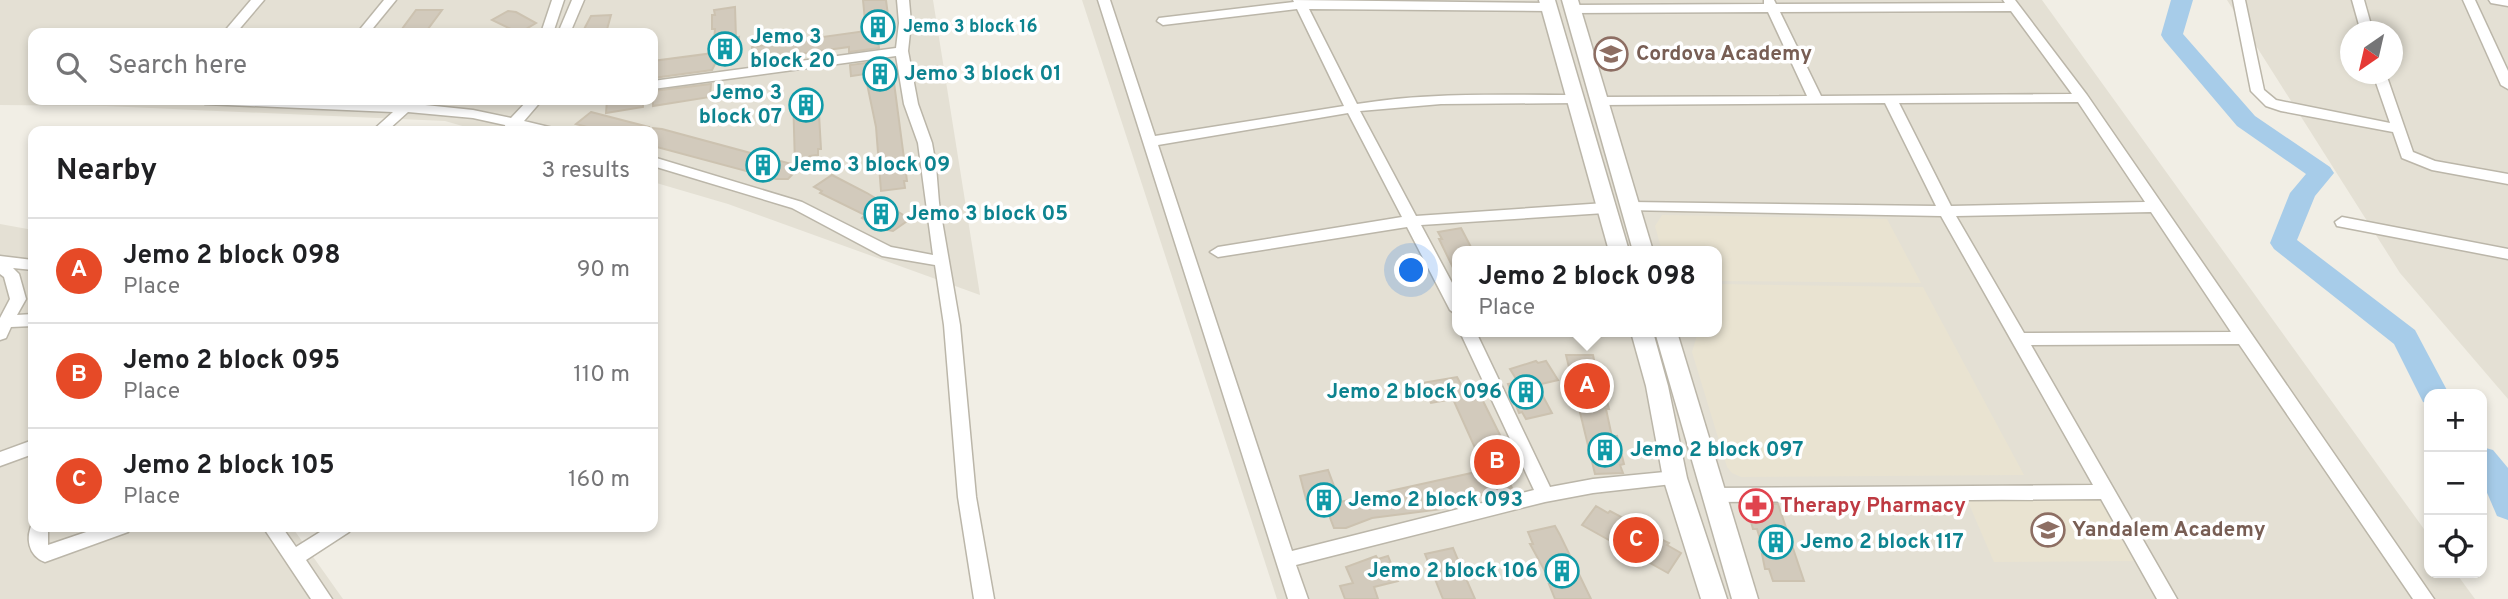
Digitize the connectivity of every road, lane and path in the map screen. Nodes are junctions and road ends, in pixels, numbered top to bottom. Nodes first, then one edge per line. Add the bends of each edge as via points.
1 (258, 0) edge
2 (390, 0) edge
3 (558, 0) edge
4 (578, 0) edge
5 (903, 0) edge
6 (1104, 0) edge
7 (2239, 0) edge
8 (2358, 0) edge
9 (2469, 0) edge
10 (2495, 0) edge
11 (2508, 2) edge
12 (1301, 3) edge
13 (1548, 4) edge
14 (1571, 4) edge
15 (1770, 4) edge
16 (2012, 4) edge
17 (1163, 21) dead end
18 (2364, 21) edge
19 (233, 28) edge
20 (367, 28) edge
21 (549, 28) edge
22 (566, 28) edge
23 (1557, 33) junction
24 (1580, 33) junction
25 (2490, 46) junction
26 (2508, 49) edge
27 (902, 51) junction
28 (658, 84) edge
29 (2383, 84) edge
30 (2508, 85) edge
31 (2082, 98) junction
32 (1576, 99) junction
33 (1890, 99) junction
34 (1816, 100) junction
35 (1601, 101) junction
36 (367, 105) edge
37 (521, 105) edge
38 (530, 105) edge
39 (406, 107) junction
40 (1352, 108) junction
41 (385, 126) edge
42 (511, 126) edge
43 (2397, 129) junction
44 (1148, 142) junction
45 (658, 163) edge
46 (2508, 179) edge
47 (1630, 207) junction
48 (2156, 207) junction
49 (1605, 208) junction
50 (1946, 211) junction
51 (1411, 221) junction
52 (2342, 222) dead end
53 (1617, 246) edge
54 (1642, 246) edge
55 (1218, 252) dead end
56 (2507, 256) edge
57 (940, 261) junction
58 (0, 264) edge
59 (28, 265) edge
60 (1452, 299) edge
61 (28, 321) edge
62 (4, 328) edge
63 (1470, 337) edge
64 (1643, 337) edge
65 (1668, 337) edge
66 (2244, 338) junction
67 (2019, 339) junction
68 (1657, 386) junction
69 (1683, 388) junction
70 (28, 449) edge
71 (0, 459) edge
72 (1675, 478) junction
73 (2107, 492) junction
74 (1545, 495) junction
75 (1714, 495) junction
76 (39, 532) edge
77 (108, 532) edge
78 (276, 532) edge
79 (336, 532) edge
80 (294, 558) junction
81 (1286, 560) junction
82 (322, 599) edge
83 (984, 599) edge
84 (1298, 599) edge
85 (1714, 599) edge
86 (1745, 599) edge
87 (2167, 599) edge
88 (2424, 599) edge

1 - 19 street
2 - 20 street
3 - 21 street
4 - 22 street
5 - 27 street
6 - 44 street
7 - 43 street via 2258,91 2264,97 2281,107
8 - 18 street
9 - 25 street
10 - 11 street
12 - 13 street
12 - 17 street
12 - 40 street
13 - 23 street
14 - 15 street
14 - 24 street
15 - 16 street
15 - 34 street
16 - 31 street
23 - 24 street
23 - 32 street
24 - 35 street
25 - 26 street
25 - 30 street
27 - 28 street
27 - 57 street via 929,166
29 - 43 street
31 - 33 street
31 - 48 street
32 - 40 street via 1441,100
32 - 49 street
33 - 34 street
33 - 50 street
34 - 35 street
35 - 47 street
36 - 39 street
37 - 42 street
38 - 42 street
39 - 41 street
39 - 42 street via 472,114
40 - 44 street
40 - 51 street
43 - 46 street via 2404,151 2415,159
44 - 81 street
45 - 57 street via 797,205 876,248
47 - 50 street
47 - 54 street
48 - 50 street
48 - 66 street
49 - 51 street
49 - 53 street
50 - 67 street
51 - 55 street
51 - 60 street
52 - 56 street
57 - 83 street via 952,324 967,497
58 - 59 street
58 - 62 street via 11,274 18,299
61 - 62 street
63 - 74 street
64 - 68 street
65 - 69 street
66 - 67 street
66 - 88 street
67 - 73 street
68 - 69 street
68 - 72 street
69 - 75 street
70 - 71 street
72 - 74 street
72 - 85 street
73 - 75 street
73 - 87 street
74 - 81 street
75 - 86 street
76 - 77 street via 39,549 46,554
78 - 80 street
79 - 80 street
80 - 82 street
81 - 84 street

